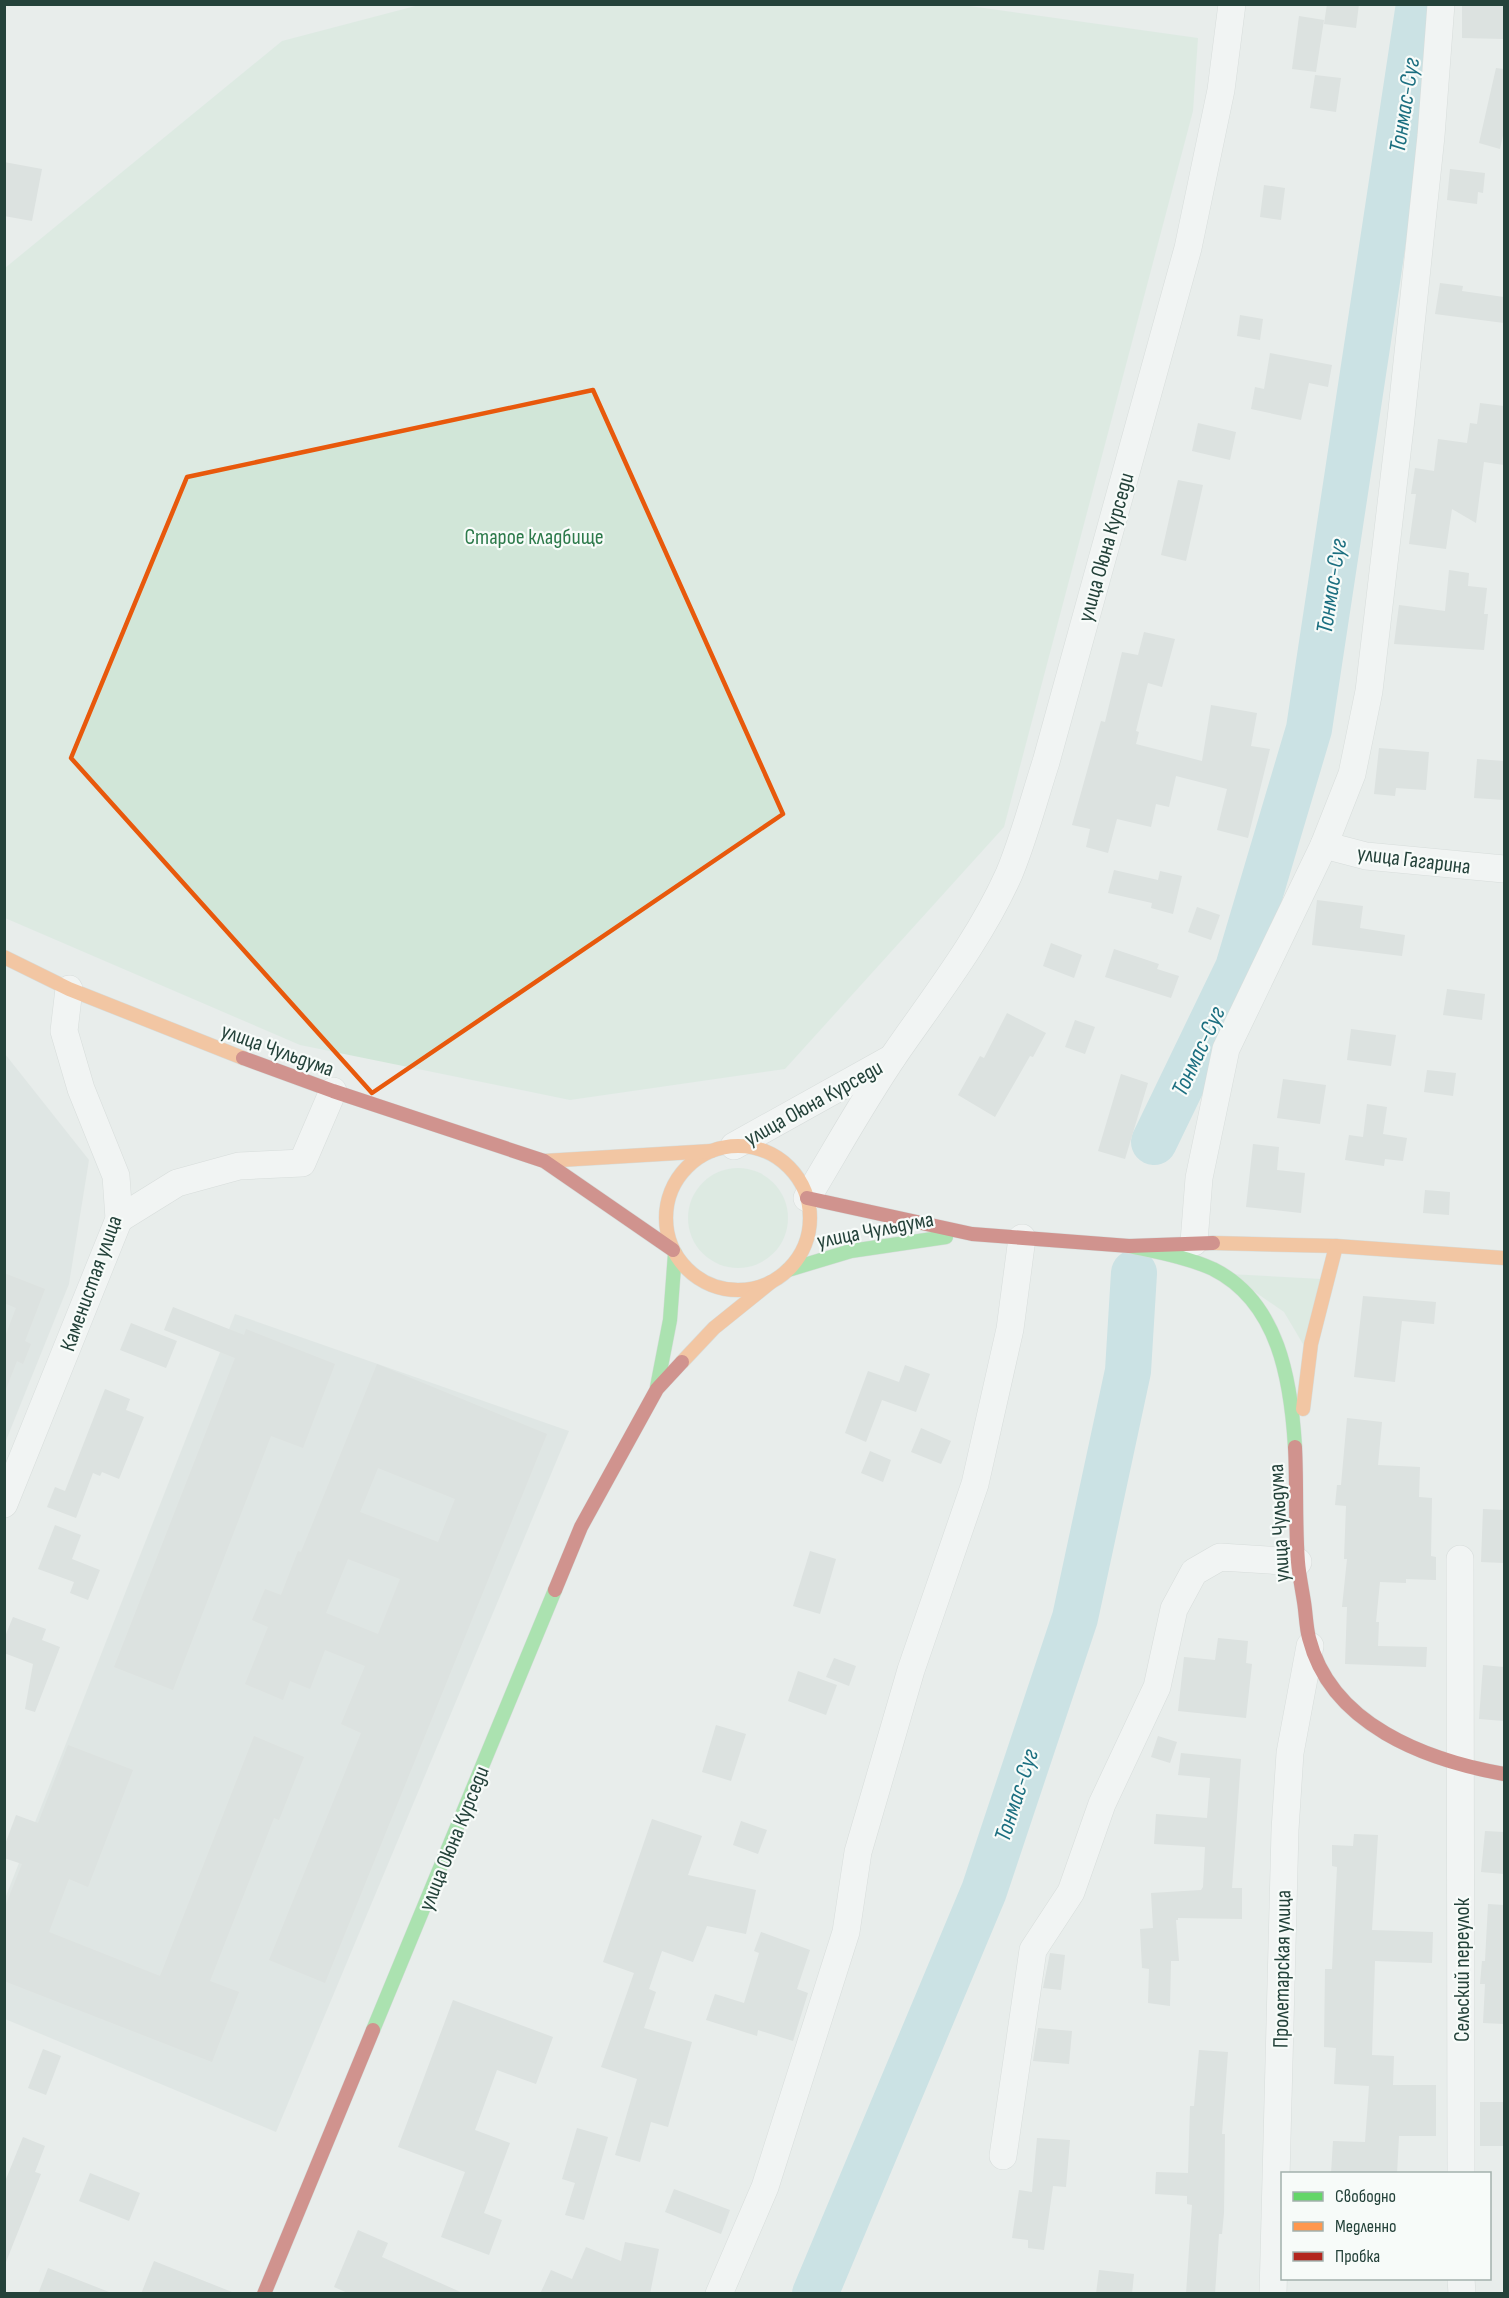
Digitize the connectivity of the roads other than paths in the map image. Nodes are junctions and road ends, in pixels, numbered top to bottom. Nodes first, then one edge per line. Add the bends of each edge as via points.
1 (1232, 4) edge
2 (1441, 4) edge
3 (1324, 845) junction
4 (1504, 869) edge
5 (4, 957) edge
6 (69, 989) junction
7 (893, 1057) junction
8 (333, 1091) junction
9 (722, 1149) junction
10 (544, 1161) junction
11 (807, 1198) junction
12 (118, 1218) junction
13 (972, 1234) junction
14 (1022, 1238) junction
15 (1194, 1242) junction
16 (1129, 1246) junction
17 (1336, 1246) junction
18 (674, 1251) junction
19 (1504, 1258) edge
20 (788, 1270) junction
21 (771, 1282) junction
22 (657, 1389) junction
23 (1297, 1461) junction
24 (4, 1504) edge
25 (1460, 1559) dead end
26 (1298, 1562) junction
27 (1310, 1646) junction
28 (1460, 1767) junction
29 (1504, 1774) edge
30 (1003, 2156) dead end
31 (1461, 2172) edge
32 (264, 2294) edge
33 (718, 2294) edge
34 (1274, 2294) edge

1 - 7 street, улица Оюна Курседи via 1221,90 1188,248 1020,844 987,914
2 - 3 street via 1431,136 1369,691 1352,774
3 - 4 street, улица Гагарина via 1366,856
3 - 15 street via 1226,1049 1199,1178
5 - 6 main road, улица Чульдума
6 - 8 main road, улица Чульдума
6 - 12 street, Каменистая улица via 64,1030 81,1089 116,1176
7 - 9 street, улица Оюна Курседи
7 - 11 street, улица Оюна Курседи
8 - 10 main road, улица Чульдума
8 - 12 street via 302,1163 239,1166 177,1183
9 - 10 main road, улица Чульдума
9 - 11 main road via 755,1148 774,1156 790,1169
9 - 18 main road via 690,1164 675,1183 667,1206 667,1231
10 - 18 main road, улица Чульдума
11 - 13 main road, улица Чульдума
11 - 20 main road via 807,1236
12 - 24 street, Каменистая улица
13 - 14 main road, улица Чульдума
13 - 20 main road, улица Чульдума via 851,1251
14 - 16 main road, улица Чульдума
14 - 33 street via 1010,1329 975,1484 911,1670 858,1852 846,1932 769,2176
15 - 16 main road, улица Чульдума
15 - 17 main road, улица Чульдума
16 - 23 main road, улица Чульдума via 1213,1269 1239,1286 1260,1311 1279,1343 1289,1380
17 - 19 main road, улица Чульдума
17 - 23 main road via 1311,1344
18 - 21 main road via 688,1270 706,1283 727,1290 750,1290
18 - 22 main road, улица Оюна Курседи via 675,1283
20 - 21 main road
21 - 22 main road, улица Оюна Курседи via 714,1328
22 - 32 main road, улица Оюна Курседи via 581,1527
23 - 26 main road, улица Чульдума
25 - 28 street, Сельский переулок
26 - 27 main road, улица Чульдума
26 - 30 street via 1220,1557 1194,1572 1174,1610 1157,1687 1102,1804 1071,1892 1033,1950
27 - 28 main road, улица Чульдума via 1340,1695 1369,1724 1392,1740
27 - 34 street, Пролетарская улица via 1290,1753 1286,1819
28 - 29 main road, улица Чульдума
28 - 31 street, Сельский переулок

